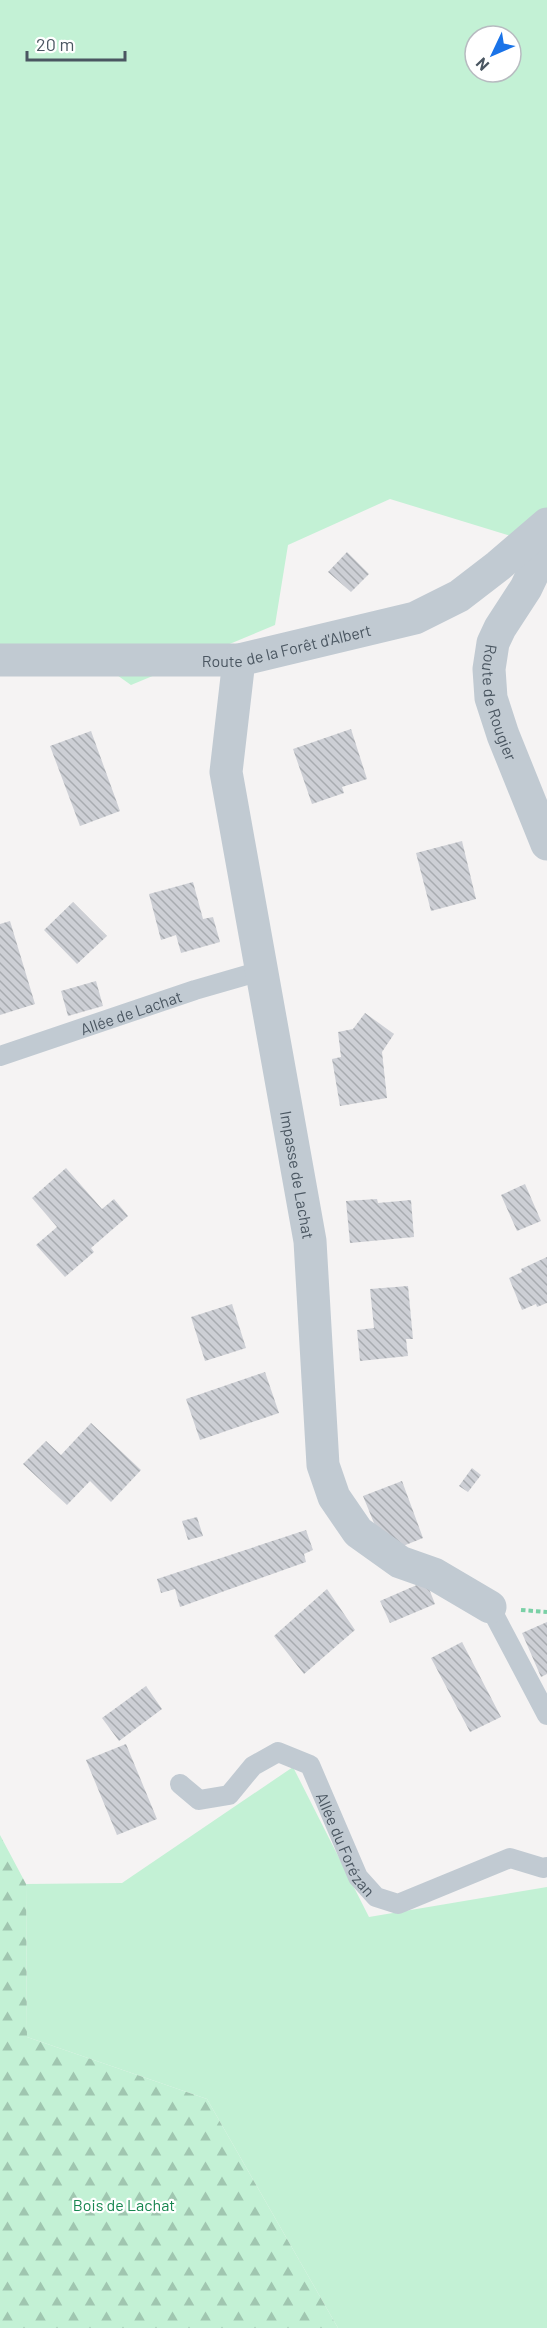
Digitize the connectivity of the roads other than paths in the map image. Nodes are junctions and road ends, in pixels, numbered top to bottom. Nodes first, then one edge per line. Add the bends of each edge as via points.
1 (544, 527) edge
2 (0, 660) edge
3 (239, 660) junction
4 (547, 844) edge
5 (261, 971) junction
6 (0, 1056) edge
7 (490, 1607) joint
8 (547, 1715) edge
9 (180, 1784) dead end
10 (547, 1867) edge

1 - 3 street, Route de la Forêt d'Albert via 459,596 415,618
1 - 4 street, Route de Rougier via 534,571 493,643 489,669 491,698 503,735
2 - 3 street, Route de la Forêt d'Albert
3 - 5 street, Impasse de Lachat via 226,772
5 - 6 lane, Allée de Lachat
5 - 7 street, Impasse de Lachat via 310,1241 323,1465 334,1497 358,1532 400,1562 434,1574
7 - 8 lane
9 - 10 lane, Allée du Forézan via 199,1800 229,1795 253,1766 278,1752 310,1765 358,1877 376,1897 398,1904 510,1858

